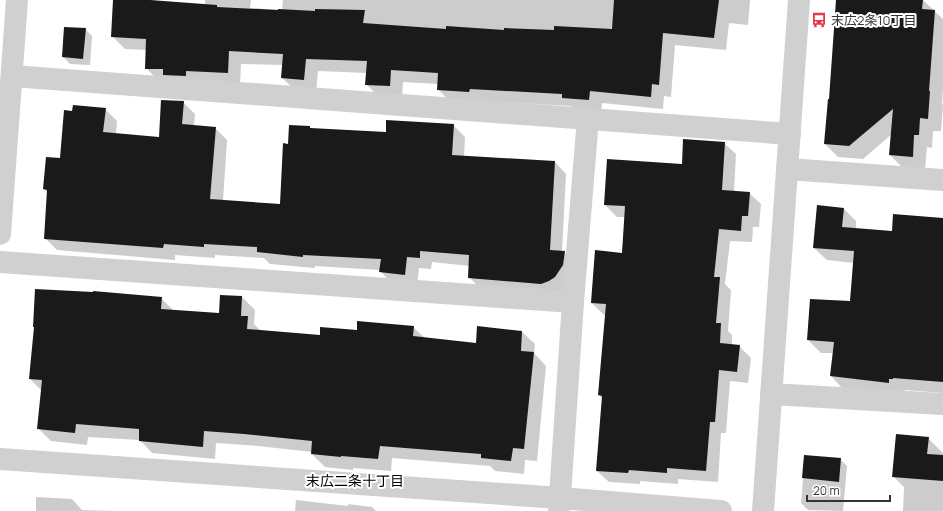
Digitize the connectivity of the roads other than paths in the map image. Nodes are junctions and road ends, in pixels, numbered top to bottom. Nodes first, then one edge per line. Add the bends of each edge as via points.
1 (17, 0) edge
2 (800, 0) edge
3 (12, 76) junction
4 (4, 111) edge
5 (588, 118) junction
6 (790, 134) junction
7 (787, 168) junction
8 (943, 180) edge
9 (0, 234) edge
10 (0, 262) edge
11 (573, 302) junction
12 (771, 394) junction
13 (943, 404) edge
14 (0, 459) edge
15 (560, 504) edge
16 (721, 511) edge
17 (763, 511) edge

1 - 3 street
2 - 6 street
3 - 4 street
3 - 5 street
4 - 9 street
5 - 6 street
5 - 11 street
6 - 7 street
7 - 8 street
7 - 12 street
10 - 11 street
11 - 15 street
12 - 13 street
12 - 17 street
14 - 15 street
15 - 16 street

